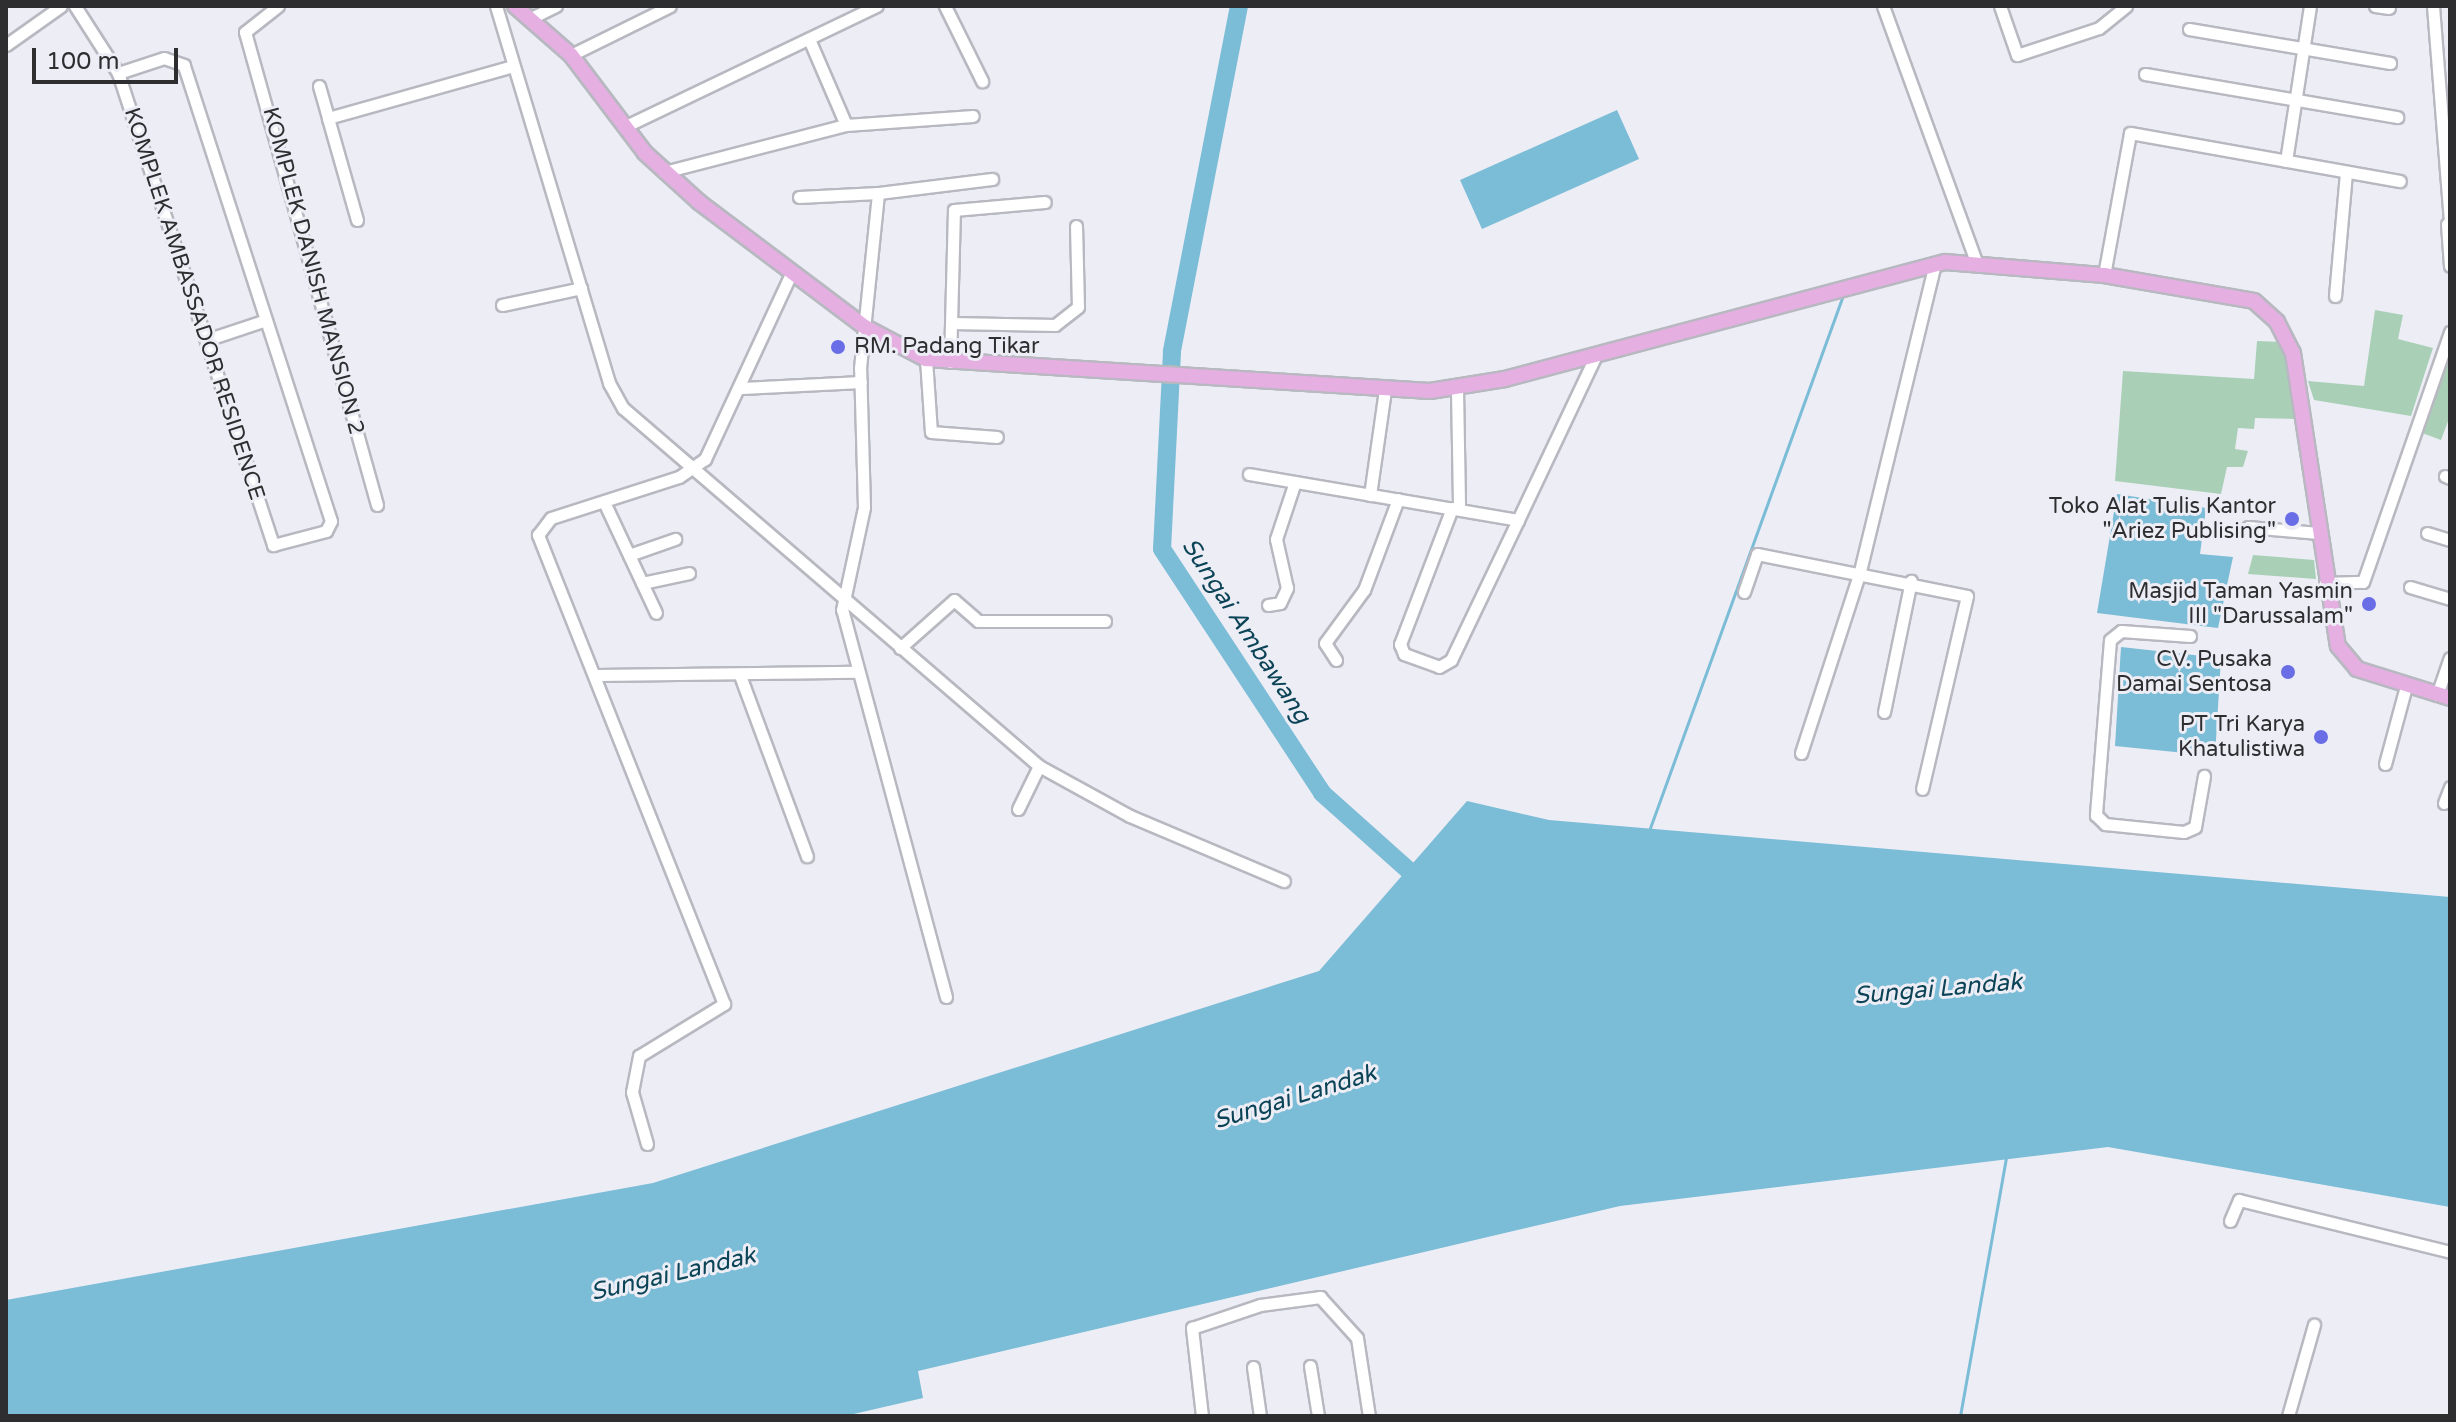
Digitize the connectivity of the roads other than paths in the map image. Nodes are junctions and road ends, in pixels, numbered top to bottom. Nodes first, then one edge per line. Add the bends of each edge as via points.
1 (61, 6) edge
2 (75, 6) edge
3 (278, 6) edge
4 (496, 6) edge
5 (515, 6) edge
6 (556, 6) edge
7 (670, 6) edge
8 (877, 6) edge
9 (945, 6) edge
10 (1883, 6) edge
11 (2000, 6) edge
12 (2126, 6) edge
13 (2310, 6) edge
14 (2375, 6) edge
15 (2433, 6) edge
16 (2389, 8) dead end
17 (529, 19) junction
18 (2189, 29) dead end
19 (809, 39) junction
20 (6, 45) edge
21 (2303, 47) junction
22 (571, 55) junction
23 (2390, 63) dead end
24 (510, 67) junction
25 (118, 73) junction
26 (2145, 74) dead end
27 (982, 81) dead end
28 (319, 86) dead end
29 (2296, 101) junction
30 (973, 116) dead end
31 (2397, 117) dead end
32 (328, 118) junction
33 (846, 125) junction
34 (626, 126) junction
35 (2286, 161) junction
36 (664, 172) junction
37 (2346, 172) junction
38 (992, 179) dead end
39 (2400, 181) dead end
40 (878, 193) junction
41 (799, 197) dead end
42 (1045, 202) dead end
43 (357, 220) dead end
44 (2448, 224) edge
45 (1076, 226) dead end
46 (1976, 261) junction
47 (1935, 264) junction
48 (2450, 266) edge
49 (791, 274) junction
50 (2104, 275) junction
51 (581, 288) junction
52 (2335, 296) dead end
53 (502, 305) dead end
54 (266, 320) junction
55 (952, 323) junction
56 (865, 327) junction
57 (2450, 332) edge
58 (206, 340) junction
59 (1596, 355) junction
60 (926, 359) junction
61 (950, 362) junction
62 (861, 382) junction
63 (742, 388) junction
64 (1457, 389) junction
65 (1385, 390) junction
66 (997, 437) dead end
67 (692, 471) junction
68 (1249, 474) dead end
69 (1295, 482) junction
70 (1370, 495) junction
71 (1398, 499) junction
72 (605, 504) junction
73 (377, 505) dead end
74 (1456, 508) junction
75 (1518, 520) junction
76 (2248, 527) dead end
77 (2319, 533) junction
78 (2427, 533) dead end
79 (675, 539) dead end
80 (2450, 540) edge
81 (629, 555) junction
82 (1860, 571) junction
83 (689, 573) dead end
84 (1911, 581) junction
85 (642, 583) junction
86 (2325, 583) junction
87 (2410, 587) dead end
88 (1744, 592) dead end
89 (844, 598) junction
90 (2450, 599) edge
91 (1268, 605) dead end
92 (656, 613) dead end
93 (1105, 621) dead end
94 (2190, 636) dead end
95 (900, 648) junction
96 (2450, 658) edge
97 (1336, 660) dead end
98 (856, 672) junction
99 (597, 675) junction
100 (741, 678) junction
101 (2406, 686) junction
102 (2443, 697) edge
103 (1884, 712) dead end
104 (1801, 753) dead end
105 (2385, 764) dead end
106 (1039, 766) junction
107 (2204, 776) dead end
108 (2450, 787) edge
109 (1922, 789) dead end
110 (2444, 803) dead end
111 (1018, 809) dead end
112 (807, 856) dead end
113 (1284, 881) dead end
114 (946, 997) dead end
115 (647, 1144) dead end
116 (2230, 1221) dead end
117 (2450, 1252) edge
118 (2314, 1325) dead end
119 (1310, 1366) dead end
120 (1253, 1367) dead end
121 (1202, 1416) edge
122 (1260, 1416) edge
123 (1318, 1416) edge
124 (1369, 1416) edge
125 (2288, 1416) edge

1 - 20 street
2 - 25 street, KOMPLEK AMBASSADOR RESIDENCE
3 - 73 street, KOMPLEK DANISH MANSION 2 via 245,32
4 - 24 street
5 - 17 main road
6 - 17 street
7 - 22 street
8 - 19 street
9 - 27 street
10 - 46 street
11 - 12 street via 2017,55 2099,28
13 - 21 street
14 - 16 street
15 - 44 street
17 - 22 main road
18 - 21 street
19 - 33 street
19 - 34 street
21 - 23 street
21 - 29 street
22 - 34 main road
24 - 32 street
24 - 51 street
25 - 54 street via 164,58 184,65
25 - 58 street, KOMPLEK AMBASSADOR RESIDENCE
26 - 29 street
28 - 32 street
29 - 31 street
29 - 35 street
30 - 33 street
32 - 43 street
33 - 36 street
34 - 36 main road
35 - 37 street
35 - 50 street via 2126,136
36 - 49 main road
37 - 39 street
37 - 52 street
38 - 40 street
40 - 41 street
40 - 56 street
42 - 55 street via 954,210
44 - 48 street
45 - 55 street via 1078,307 1055,325
46 - 47 main road
46 - 50 main road
47 - 59 main road
47 - 82 street
49 - 56 main road
49 - 63 street
50 - 77 main road via 2254,301 2277,322 2300,386
51 - 53 street
51 - 67 street via 614,397
54 - 58 street
54 - 58 street, KOMPLEK AMBASSADOR RESIDENCE via 331,521 326,531 273,545
55 - 61 street
56 - 60 main road
56 - 62 street
57 - 86 street via 2363,582
59 - 64 main road
59 - 75 street
60 - 61 main road
60 - 66 street via 931,432
61 - 65 main road
62 - 63 street
62 - 89 street via 864,507
63 - 67 street via 714,448
64 - 65 main road
64 - 74 street
65 - 70 street
67 - 72 street
67 - 89 street
68 - 69 street
69 - 70 street
69 - 91 street via 1276,539 1287,588 1280,603
70 - 71 street
71 - 74 street
71 - 97 street via 1364,590 1325,643
72 - 81 street
72 - 99 street via 551,518 538,535
74 - 75 street
74 - 75 street via 1400,644 1404,654 1439,667 1451,660
76 - 77 street
77 - 86 main road
78 - 80 street
79 - 81 street
81 - 85 street
82 - 84 street
82 - 88 street via 1757,554
82 - 104 street
83 - 85 street
84 - 103 street
84 - 109 street via 1953,589 1969,600
85 - 92 street
86 - 101 main road via 2335,636 2350,662
87 - 90 street
89 - 95 street
89 - 98 street
93 - 95 street via 978,621 954,600
94 - 107 street via 2121,631 2110,640 2096,815 2105,824 2184,832 2195,827
95 - 106 street
96 - 102 street
98 - 100 street
98 - 114 street
99 - 100 street
99 - 115 street via 724,1004 639,1056 632,1092
100 - 112 street
101 - 102 main road
101 - 105 street
106 - 111 street
106 - 113 street via 1130,816
108 - 110 street
116 - 117 street via 2239,1200
118 - 125 street
119 - 123 street
120 - 122 street
121 - 124 street via 1192,1328 1260,1305 1331,1301 1357,1338

